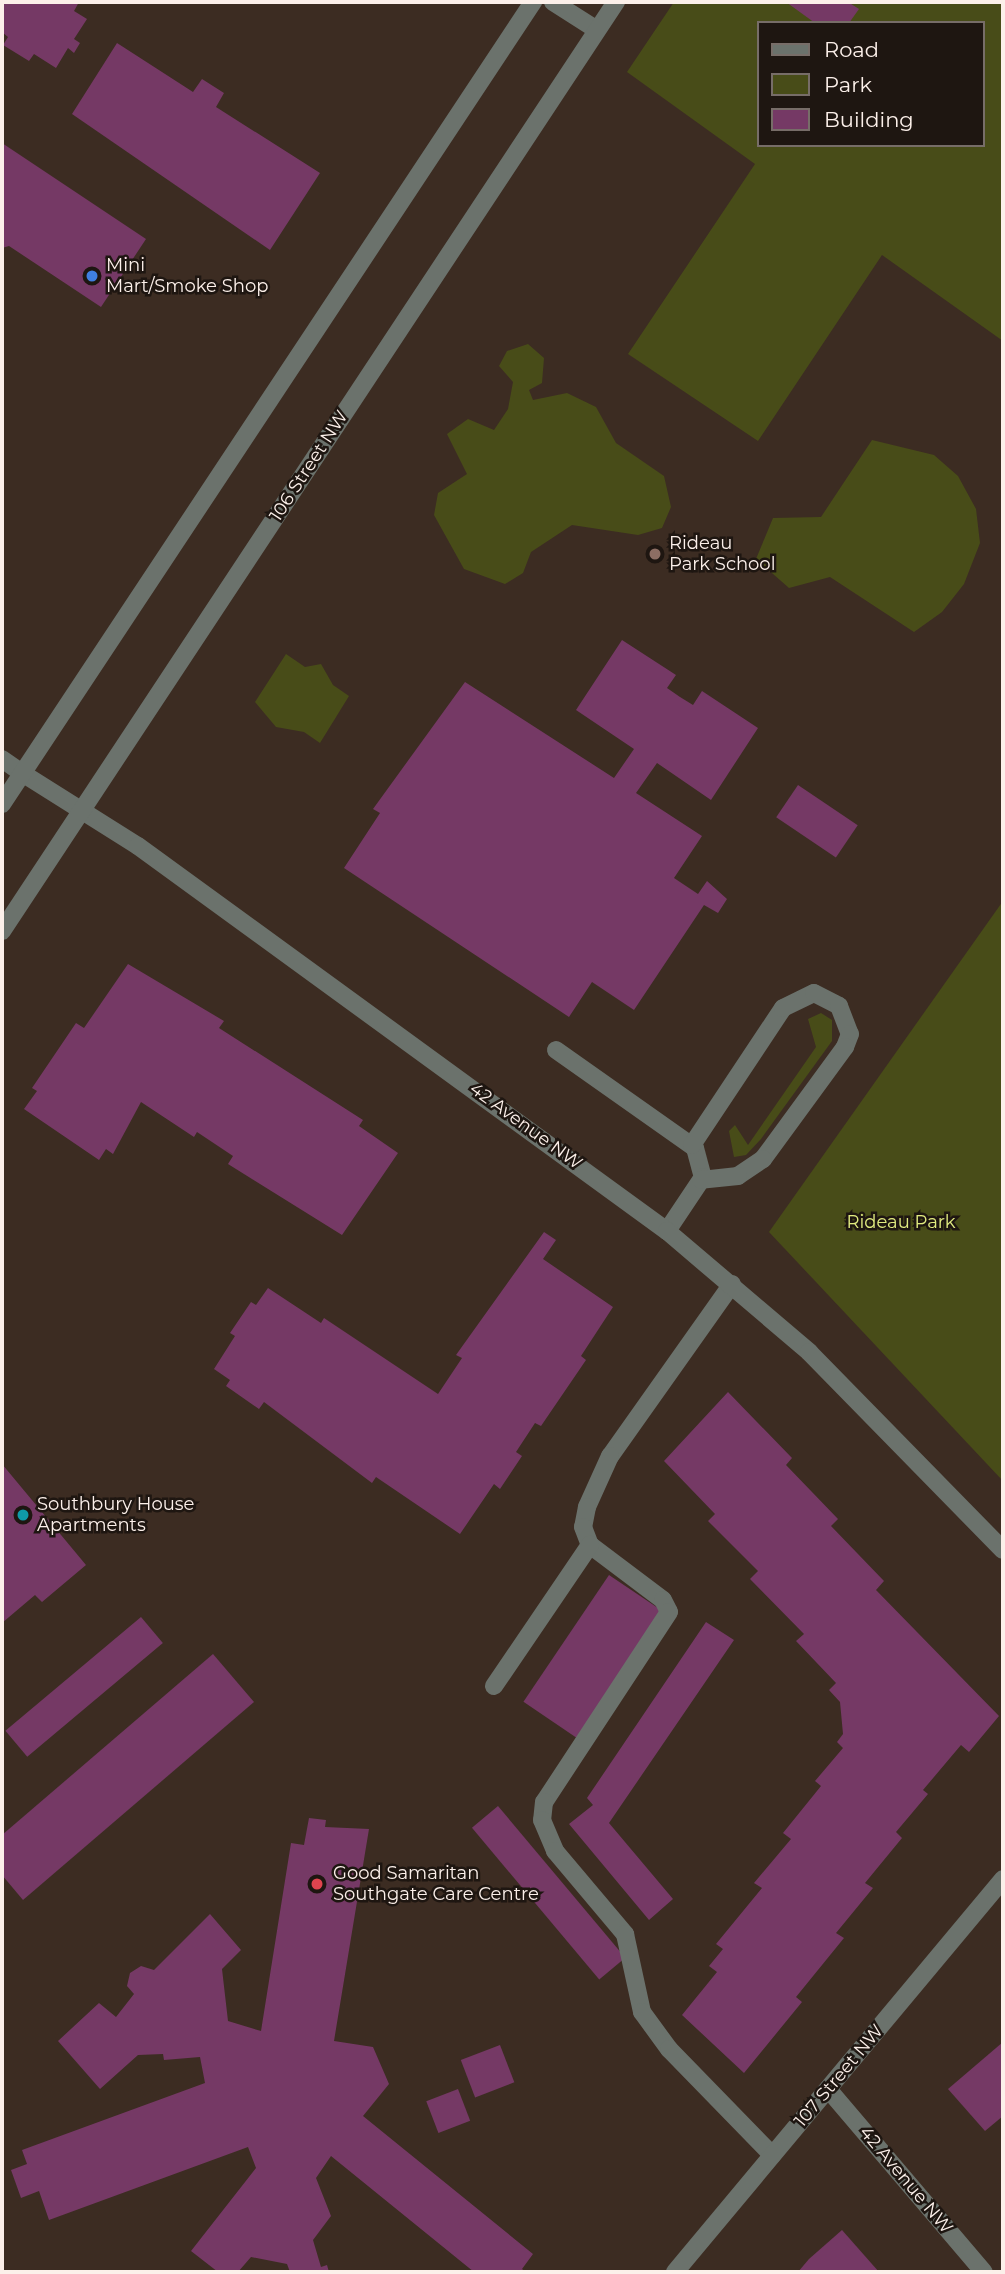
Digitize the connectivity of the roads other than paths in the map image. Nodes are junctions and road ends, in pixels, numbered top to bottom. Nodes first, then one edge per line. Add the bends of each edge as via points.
1 (533, 2) edge
2 (553, 2) edge
3 (616, 2) edge
4 (597, 30) junction
5 (2, 759) edge
6 (22, 773) junction
7 (2, 804) edge
8 (83, 811) junction
9 (2, 931) edge
10 (556, 1050) dead end
11 (692, 1145) junction
12 (701, 1180) junction
13 (667, 1231) junction
14 (732, 1284) junction
15 (590, 1545) junction
16 (1003, 1549) edge
17 (494, 1686) dead end
18 (1003, 1879) edge
19 (828, 2088) junction
20 (772, 2155) junction
21 (675, 2272) edge
22 (984, 2272) edge

1 - 6 street
2 - 4 street
3 - 4 street, 106 Street NW
4 - 8 street, 106 Street NW
5 - 6 street, 42 Avenue NW
6 - 7 street
6 - 8 street, 42 Avenue NW
8 - 9 street, 106 Street NW
8 - 13 street, 42 Avenue NW
10 - 11 street
11 - 12 street via 703,1165
11 - 12 street via 783,1008 803,994 814,993 839,1006 850,1034 845,1047 763,1158 738,1176
12 - 13 street
13 - 14 street, 42 Avenue NW
14 - 15 street via 610,1456 587,1507 583,1527
14 - 16 street, 42 Avenue NW via 875,1415
15 - 17 street
15 - 20 street via 663,1600 669,1612 544,1802 546,1834 625,1934 642,2012 669,2049
18 - 19 street, 107 Street NW
19 - 20 street, 107 Street NW
19 - 22 street, 42 Avenue NW
20 - 21 street, 107 Street NW

